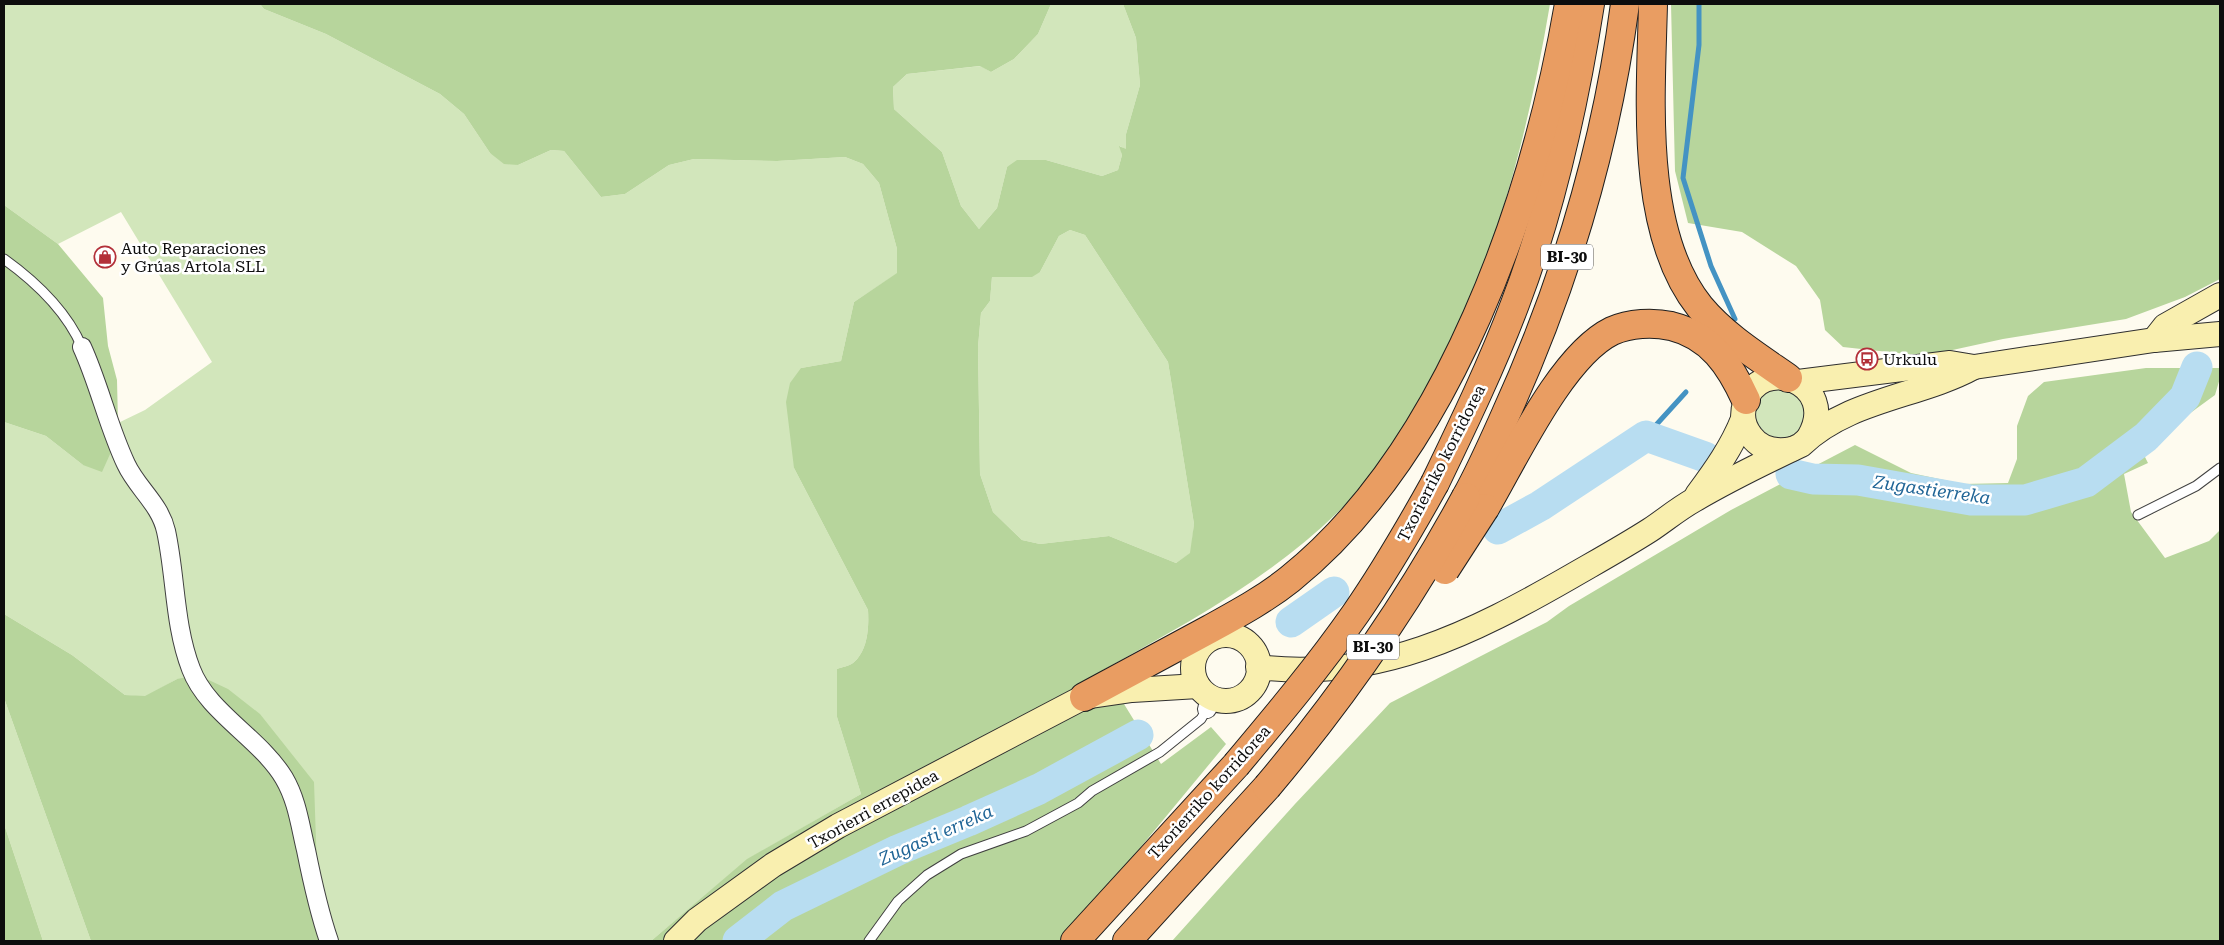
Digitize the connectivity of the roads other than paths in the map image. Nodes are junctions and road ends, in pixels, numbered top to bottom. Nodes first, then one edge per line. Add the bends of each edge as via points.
1 (1570, 4) edge
2 (1590, 4) edge
3 (1625, 4) edge
4 (1653, 4) edge
5 (4, 259) edge
6 (2220, 295) edge
7 (2220, 334) edge
8 (78, 340) joint
9 (2154, 340) junction
10 (1974, 367) junction
11 (1793, 380) junction
12 (1744, 410) junction
13 (1800, 443) junction
14 (2220, 468) edge
15 (1692, 500) junction
16 (1476, 503) junction
17 (2138, 515) dead end
18 (1276, 590) junction
19 (1235, 637) junction
20 (1195, 656) junction
21 (1258, 666) junction
22 (1122, 676) junction
23 (1084, 697) junction
24 (1206, 697) junction
25 (329, 941) edge
26 (676, 941) edge
27 (869, 941) edge
28 (1075, 941) edge
29 (1128, 941) edge

1 - 18 highway via 1549,103 1521,197 1503,251 1452,366 1402,453 1378,486 1321,550
2 - 28 highway, Txorierriko korridorea / BI-30, bridge via 1565,139 1537,239 1502,337 1478,392 1406,535 1356,612 1304,682 1236,765
3 - 16 highway, BI-30 via 1606,112 1588,186 1562,271
4 - 11 highway via 1653,164 1659,211 1671,252 1699,305 1718,326
5 - 8 lane via 40,288 59,309
6 - 9 main road via 2165,326
7 - 9 main road
8 - 25 street via 126,464 153,501 166,530 181,636 191,670 212,701 273,763 290,790 298,810
9 - 10 main road
10 - 11 main road via 1950,363 1857,377
10 - 13 main road via 1956,377 1869,404
11 - 12 main road via 1778,377 1758,384
11 - 13 main road via 1810,393 1816,408 1817,418
12 - 13 main road via 1746,429 1760,446 1770,450
12 - 15 main road via 1736,438
12 - 16 highway via 1726,363 1698,336 1661,324 1637,324 1612,331 1586,350 1564,374
13 - 15 main road
14 - 17 lane via 2196,486
15 - 21 main road via 1649,530 1544,592 1447,641 1408,654 1348,665 1286,670
16 - 29 highway, bridge via 1405,632 1347,705 1309,737
18 - 19 highway
18 - 22 highway
19 - 20 main road via 1216,637 1200,647
19 - 21 main road via 1252,648
20 - 22 main road
20 - 24 main road via 1193,671
21 - 24 main road via 1255,683 1244,695 1223,701
22 - 23 highway
23 - 24 main road, Txorierri errepidea via 1132,690
23 - 26 main road, Txorierri errepidea via 838,826 781,860 697,920
24 - 27 lane via 1200,719 1160,752 1026,831 961,854 927,875 904,894

